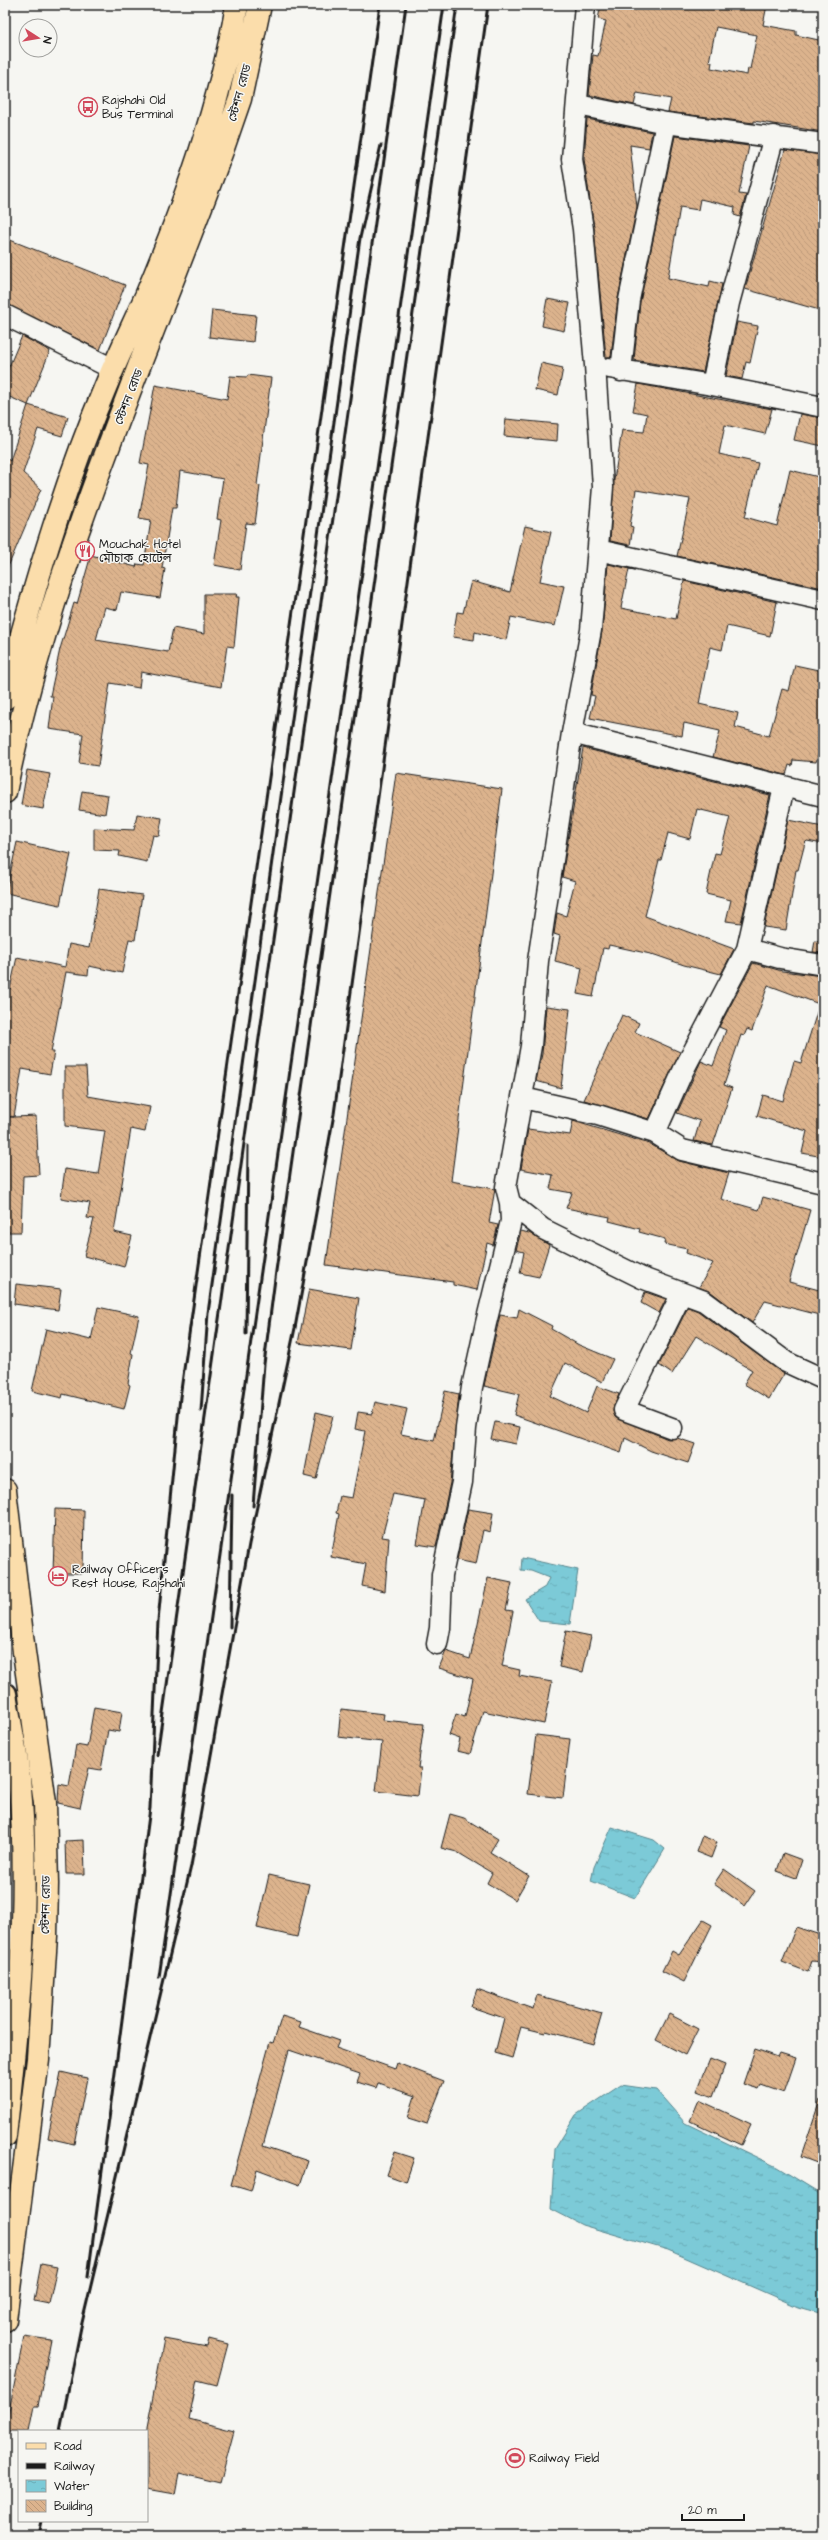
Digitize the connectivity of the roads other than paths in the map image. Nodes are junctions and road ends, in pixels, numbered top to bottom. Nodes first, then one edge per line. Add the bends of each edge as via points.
1 (237, 5) edge
2 (260, 5) edge
3 (585, 5) edge
4 (578, 105) junction
5 (666, 123) junction
6 (774, 136) junction
7 (823, 144) edge
8 (5, 316) edge
9 (595, 365) junction
10 (113, 369) junction
11 (621, 371) junction
12 (712, 385) junction
13 (823, 407) edge
14 (598, 550) junction
15 (823, 600) edge
16 (5, 698) edge
17 (572, 733) junction
18 (784, 787) junction
19 (5, 792) edge
20 (823, 796) edge
21 (747, 949) junction
22 (823, 965) edge
23 (523, 1098) junction
24 (655, 1133) junction
25 (823, 1183) edge
26 (510, 1203) junction
27 (682, 1293) junction
28 (823, 1379) edge
29 (672, 1428) dead end
30 (5, 1490) edge
31 (437, 1644) dead end
32 (5, 1694) edge
33 (13, 1939) edge
34 (5, 2136) edge
35 (5, 2320) edge

1 - 10 main road, স্টেশন রোড via 208,127 146,295
2 - 19 main road, স্টেশন রোড via 240,99 82,517 51,611 14,744
3 - 4 street
4 - 5 street
4 - 9 street via 572,159 583,229
5 - 6 street
5 - 11 street via 629,300
6 - 7 street
6 - 12 street via 732,288
8 - 10 street
9 - 11 street
9 - 14 street via 603,487
10 - 16 main road, স্টেশন রোড via 77,463 33,597
11 - 12 street
12 - 13 street
14 - 15 street
14 - 17 street via 591,630
17 - 18 street
17 - 23 street via 538,961 531,1046
18 - 20 street
18 - 21 street
21 - 22 street via 780,958
21 - 24 street via 683,1071
23 - 24 street via 598,1115
23 - 26 street via 506,1187
24 - 25 street via 682,1150
26 - 27 street via 543,1229 642,1278
26 - 31 street via 511,1221 472,1387 462,1482 442,1575
27 - 28 street via 704,1301 786,1362
27 - 29 street via 624,1410
30 - 35 main road, স্টেশন রোড via 45,1803 47,1884 38,2059
32 - 33 main road, স্টেশন রোড via 20,1785 23,1840
33 - 34 main road, স্টেশন রোড via 17,2024

